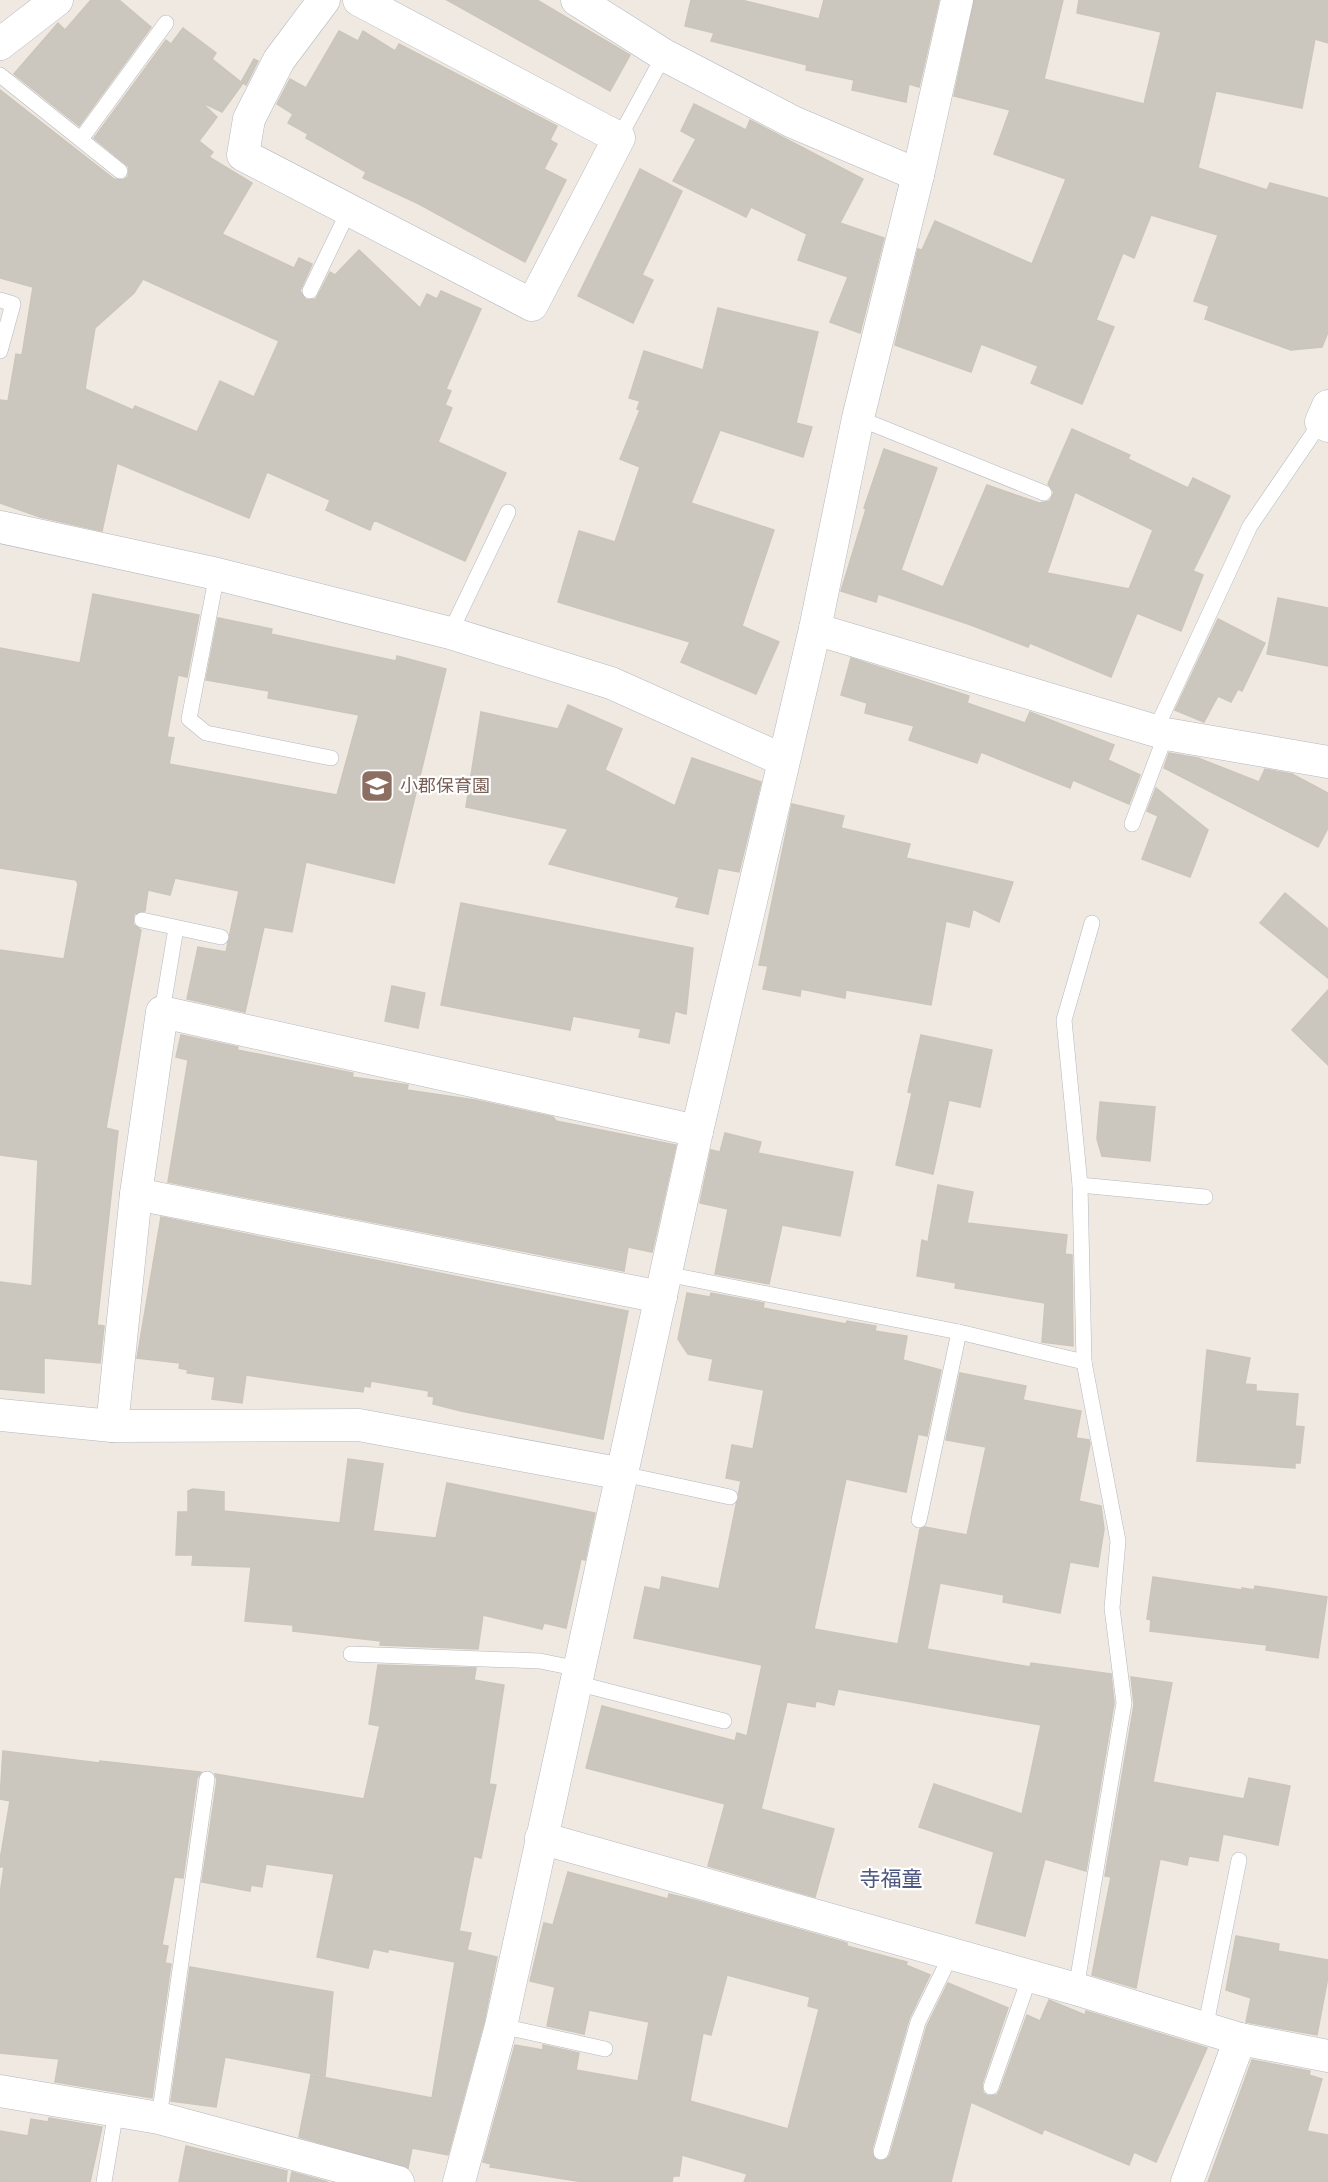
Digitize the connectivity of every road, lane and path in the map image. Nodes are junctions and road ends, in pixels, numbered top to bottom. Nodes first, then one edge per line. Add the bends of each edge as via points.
1 (57, 0) edge
2 (324, 0) edge
3 (359, 0) edge
4 (577, 0) edge
5 (957, 0) edge
6 (166, 23) dead end
7 (0, 44) edge
8 (664, 55) junction
9 (0, 75) edge
10 (619, 138) junction
11 (81, 140) junction
12 (120, 171) dead end
13 (918, 175) junction
14 (349, 210) junction
15 (310, 291) dead end
16 (0, 300) edge
17 (0, 351) edge
18 (858, 418) junction
19 (1326, 418) edge
20 (1044, 493) dead end
21 (508, 512) dead end
22 (0, 527) edge
23 (217, 573) junction
24 (815, 629) junction
25 (450, 633) junction
26 (1161, 732) junction
27 (331, 758) dead end
28 (783, 760) junction
29 (1328, 762) edge
30 (1132, 824) dead end
31 (142, 921) dead end
32 (1092, 923) dead end
33 (176, 928) junction
34 (221, 937) dead end
35 (162, 1012) junction
36 (697, 1131) junction
37 (1080, 1185) junction
38 (136, 1194) junction
39 (1204, 1197) dead end
40 (664, 1285) junction
41 (959, 1332) junction
42 (1084, 1362) junction
43 (0, 1415) edge
44 (112, 1426) junction
45 (623, 1474) junction
46 (730, 1497) dead end
47 (919, 1520) dead end
48 (351, 1654) dead end
49 (578, 1676) junction
50 (724, 1721) dead end
51 (207, 1779) dead end
52 (542, 1838) junction
53 (1239, 1860) dead end
54 (952, 1953) junction
55 (1030, 1976) junction
56 (1076, 1989) junction
57 (501, 2026) junction
58 (1205, 2029) junction
59 (1240, 2039) junction
60 (605, 2049) dead end
61 (1328, 2056) edge
62 (991, 2087) dead end
63 (0, 2091) edge
64 (116, 2111) junction
65 (159, 2118) junction
66 (881, 2152) dead end
67 (466, 2181) edge
68 (104, 2182) edge
69 (398, 2182) edge
70 (1187, 2182) edge

1 - 7 street
2 - 14 street via 279,60 249,119 243,155
3 - 10 street
4 - 8 street
5 - 13 street
6 - 11 lane
8 - 10 lane
8 - 13 street via 793,122
9 - 11 lane
10 - 14 street via 532,305
11 - 12 lane
13 - 18 street
14 - 15 lane
16 - 17 lane via 13,304
18 - 20 lane
18 - 24 street
19 - 26 lane via 1250,526
21 - 25 lane
22 - 23 street
23 - 25 street
23 - 27 lane via 189,719 206,733
24 - 26 street
24 - 28 street
25 - 28 street via 611,683
26 - 29 street
26 - 30 lane
28 - 36 street
31 - 33 lane
32 - 37 lane via 1064,1020
33 - 34 lane
33 - 35 lane
35 - 36 street
35 - 38 street
36 - 40 street
37 - 39 lane
37 - 42 lane
38 - 40 street
38 - 44 street
40 - 41 lane
40 - 45 street
41 - 42 lane
41 - 47 lane
42 - 56 lane via 1118,1541 1112,1608 1124,1703
43 - 44 street
44 - 45 street via 358,1425
45 - 46 lane
45 - 49 street
48 - 49 lane via 540,1661
49 - 50 lane
49 - 52 street
51 - 65 lane
52 - 54 street
52 - 57 street
53 - 58 lane
54 - 55 street
54 - 66 lane via 918,2022
55 - 56 street
55 - 62 lane
56 - 58 street
57 - 60 lane
57 - 67 street
58 - 59 street
59 - 61 street
59 - 70 street
63 - 64 street
64 - 65 street
64 - 68 lane
65 - 69 street

